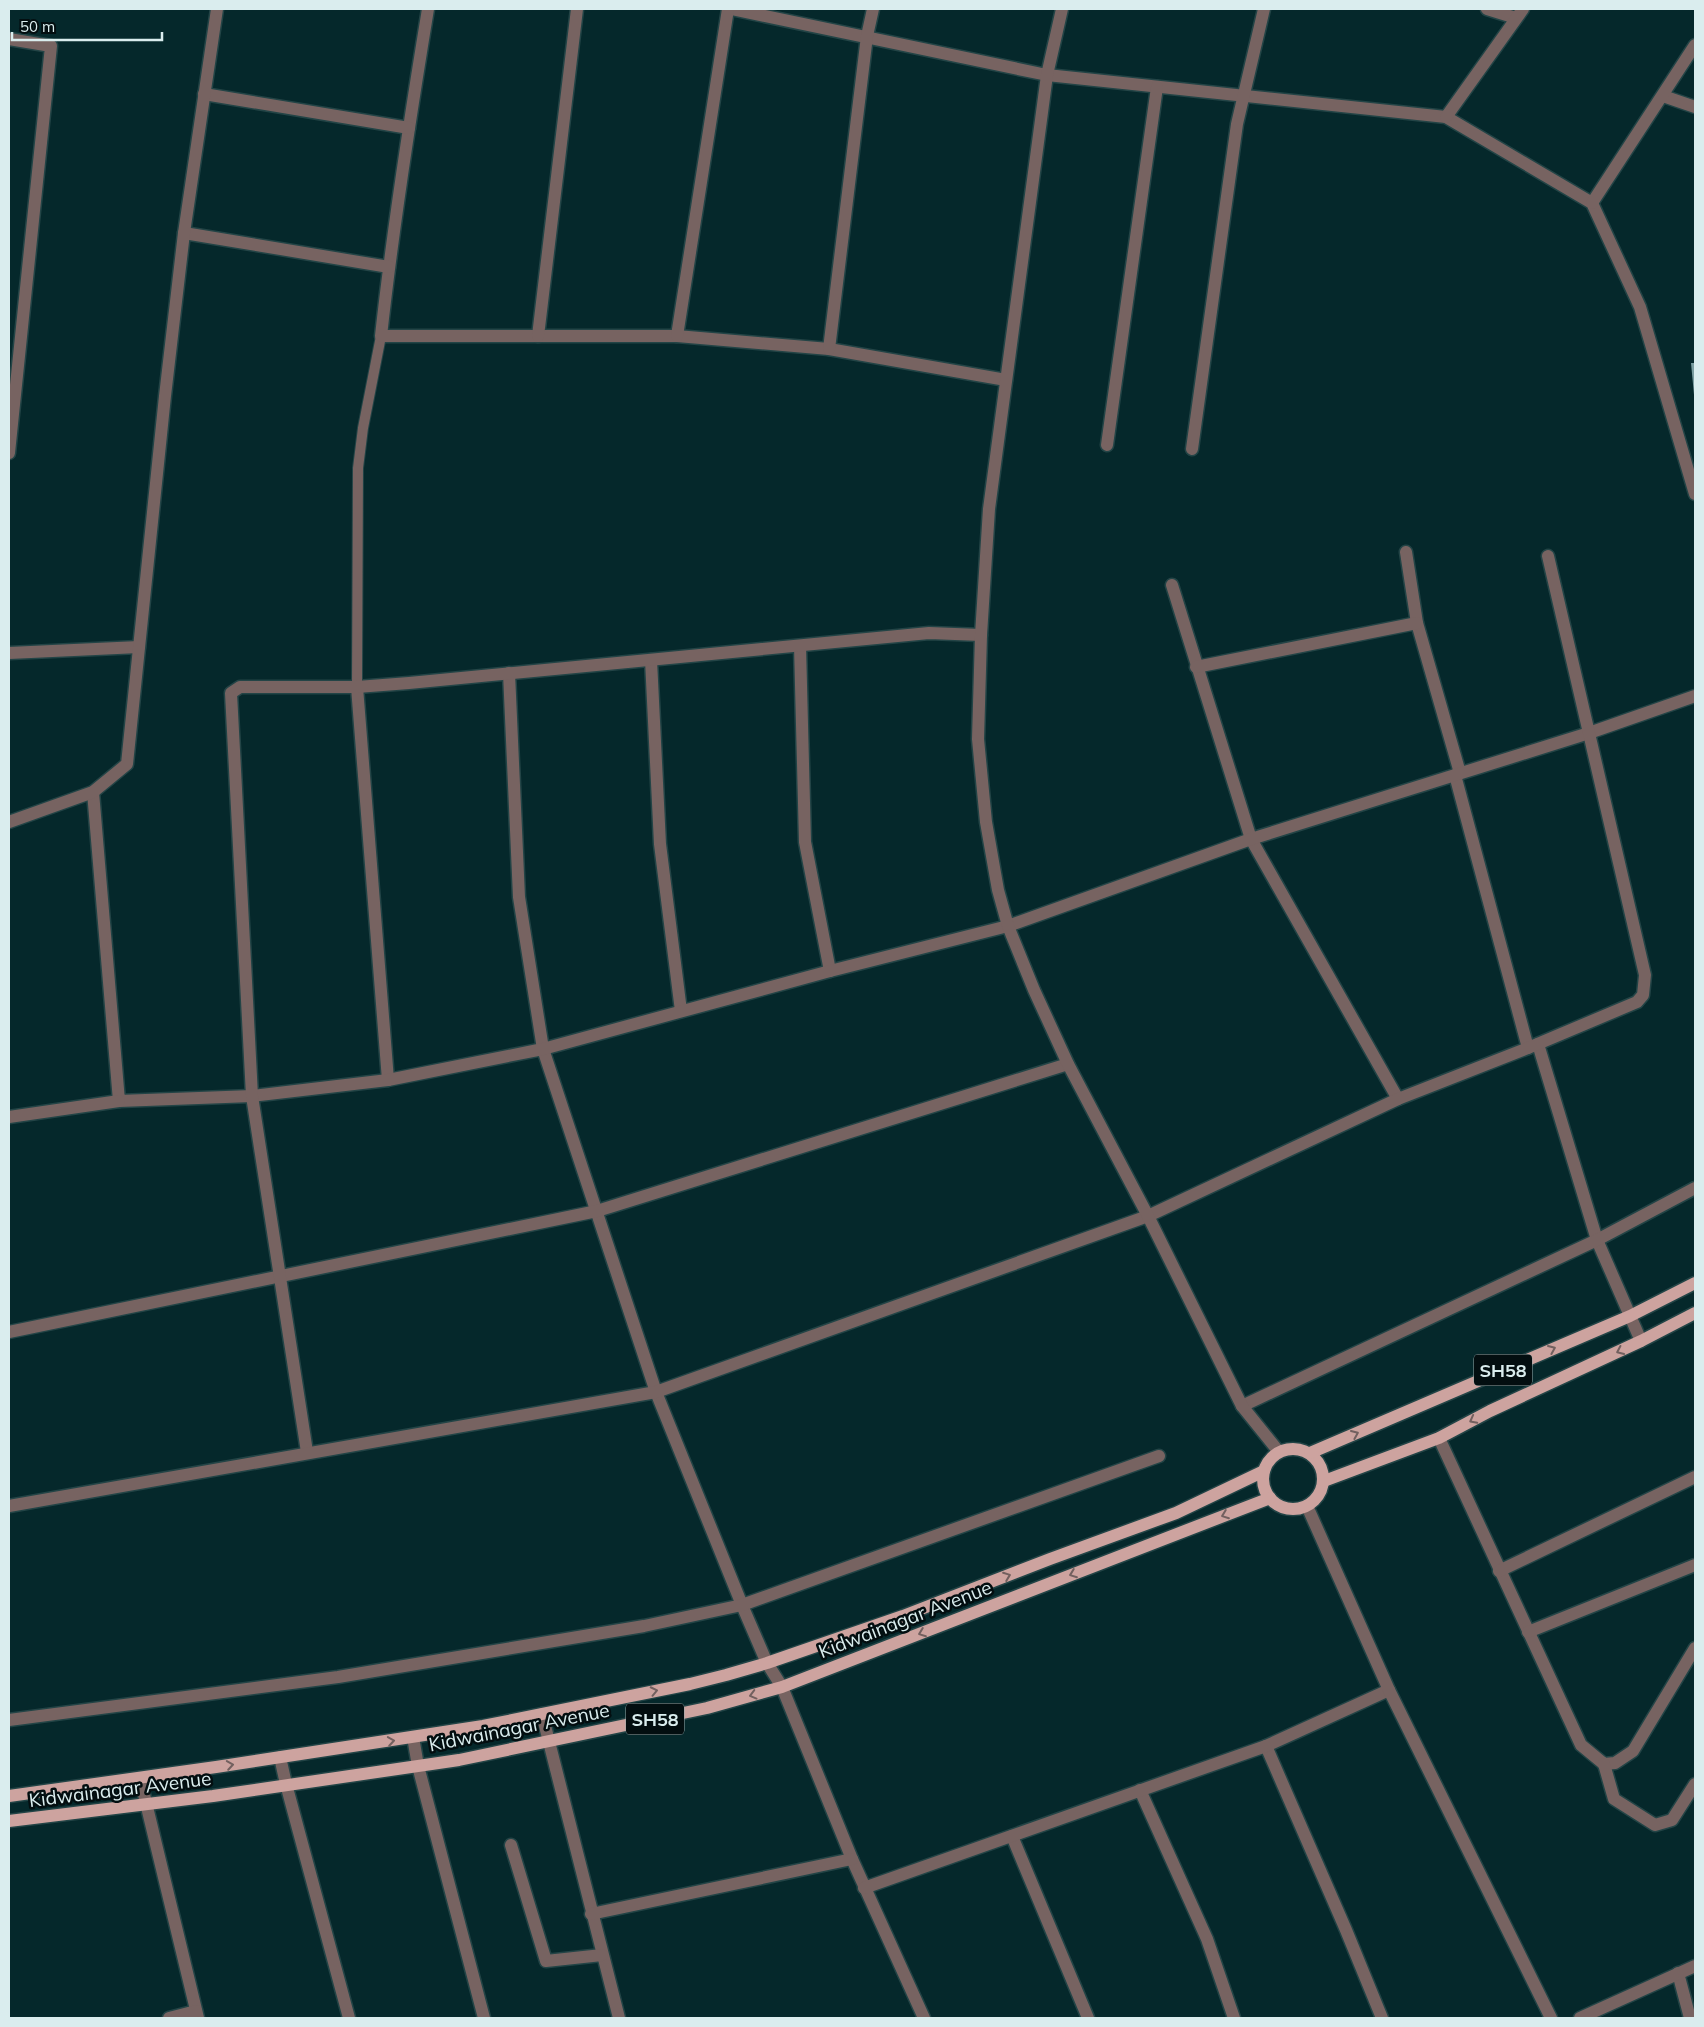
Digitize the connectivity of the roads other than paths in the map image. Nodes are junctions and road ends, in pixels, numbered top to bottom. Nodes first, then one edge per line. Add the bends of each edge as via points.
1 (217, 9) edge
2 (428, 9) edge
3 (577, 9) edge
4 (729, 9) edge
5 (873, 9) edge
6 (1062, 9) edge
7 (1264, 9) edge
8 (1487, 9) edge
9 (1519, 13) edge
10 (867, 36) junction
11 (9, 39) edge
12 (1695, 46) edge
13 (1047, 75) junction
14 (1157, 87) junction
15 (204, 94) junction
16 (1244, 96) junction
17 (1663, 96) junction
18 (1695, 107) edge
19 (1446, 116) junction
20 (408, 128) junction
21 (1592, 204) junction
22 (184, 233) junction
23 (389, 267) junction
24 (381, 336) junction
25 (538, 336) junction
26 (677, 336) junction
27 (829, 349) junction
28 (1006, 380) junction
29 (1107, 445) dead end
30 (1192, 449) dead end
31 (9, 453) edge
32 (1695, 494) edge
33 (1406, 552) dead end
34 (1548, 556) dead end
35 (1172, 585) dead end
36 (1416, 623) junction
37 (980, 635) junction
38 (139, 646) junction
39 (800, 646) junction
40 (9, 653) edge
41 (651, 660) junction
42 (1196, 667) junction
43 (509, 674) junction
44 (356, 687) junction
45 (1695, 696) edge
46 (1589, 733) junction
47 (1457, 774) junction
48 (93, 792) junction
49 (9, 822) edge
50 (1251, 839) junction
51 (1008, 926) junction
52 (830, 971) junction
53 (681, 1012) junction
54 (1533, 1046) junction
55 (543, 1049) junction
56 (1068, 1064) junction
57 (388, 1080) junction
58 (252, 1096) junction
59 (1398, 1099) junction
60 (119, 1102) junction
61 (9, 1117) edge
62 (1695, 1188) edge
63 (597, 1211) junction
64 (1148, 1216) junction
65 (1597, 1240) junction
66 (280, 1277) junction
67 (1695, 1283) edge
68 (1695, 1313) edge
69 (1630, 1316) junction
70 (9, 1332) edge
71 (1641, 1341) junction
72 (656, 1392) junction
73 (1242, 1406) junction
74 (1439, 1438) junction
75 (307, 1452) junction
76 (1279, 1452) junction
77 (1310, 1453) junction
78 (1159, 1456) dead end
79 (1264, 1472) junction
80 (1695, 1477) edge
81 (1324, 1482) junction
82 (1270, 1498) junction
83 (9, 1506) edge
84 (1306, 1506) junction
85 (1695, 1565) edge
86 (1499, 1570) junction
87 (742, 1606) junction
88 (1528, 1632) junction
89 (1695, 1648) edge
90 (767, 1663) junction
91 (782, 1687) junction
92 (1389, 1690) junction
93 (542, 1714) junction
94 (9, 1720) edge
95 (413, 1737) junction
96 (548, 1742) junction
97 (1266, 1746) junction
98 (280, 1757) junction
99 (1604, 1764) junction
100 (418, 1766) junction
101 (140, 1778) junction
102 (286, 1784) junction
103 (1695, 1784) edge
104 (1140, 1790) junction
105 (9, 1796) edge
106 (146, 1805) junction
107 (9, 1822) edge
108 (1012, 1836) junction
109 (511, 1844) dead end
110 (852, 1859) junction
111 (864, 1888) junction
112 (591, 1914) junction
113 (602, 1955) junction
114 (1695, 1966) edge
115 (1678, 1973) junction
116 (197, 2015) edge
117 (169, 2018) edge
118 (349, 2018) edge
119 (484, 2018) edge
120 (618, 2018) edge
121 (924, 2018) edge
122 (1088, 2018) edge
123 (1234, 2018) edge
124 (1382, 2018) edge
125 (1551, 2018) edge
126 (1580, 2018) edge
127 (1690, 2018) edge

1 - 15 street
2 - 20 street
3 - 25 street
4 - 10 street
4 - 26 street
5 - 10 street
6 - 13 street
7 - 16 street
8 - 9 street
9 - 19 street
10 - 13 street
10 - 27 street
11 - 31 street via 51,46
12 - 17 street
13 - 14 street
13 - 28 street
14 - 16 street
14 - 29 street
15 - 20 street
15 - 22 street
16 - 19 street
16 - 30 street via 1237,124
17 - 18 street
17 - 21 street
19 - 21 street
20 - 23 street
21 - 32 street via 1640,307
22 - 23 street
22 - 38 street
23 - 24 street
24 - 25 street
24 - 44 lane via 358,468
25 - 26 street
26 - 27 street
27 - 28 street
28 - 37 street via 989,509
33 - 36 street
34 - 46 street
35 - 42 street
36 - 42 street
36 - 47 street
37 - 39 street via 929,633
37 - 51 street via 978,739 986,822
38 - 40 street
38 - 48 street via 128,764
39 - 41 street
39 - 52 street via 805,842
41 - 43 street
41 - 53 street via 660,844
42 - 50 street
43 - 44 street
43 - 55 street via 519,897
44 - 57 street
44 - 58 street via 240,687 231,693
45 - 46 street
46 - 47 street
46 - 54 street via 1645,976 1643,995 1637,1002
47 - 50 street
47 - 54 street
48 - 49 street
48 - 60 street
50 - 51 street
50 - 59 street
51 - 52 street
51 - 56 street
52 - 53 street
53 - 55 street
54 - 59 street
54 - 65 street
55 - 57 street
55 - 63 street
56 - 63 street
56 - 64 street
57 - 58 street
58 - 60 street
58 - 66 street
59 - 64 street
60 - 61 street
62 - 65 street
63 - 66 street
63 - 72 street
64 - 72 street
64 - 73 street
65 - 69 street
65 - 73 street
66 - 70 street
66 - 75 street
67 - 69 main road, SH58
68 - 71 main road, SH58
69 - 71 street
77 -> 69 main road, SH58
71 -> 74 main road, SH58
72 - 75 street
72 - 87 street
73 - 76 street
74 - 81 main road, SH58
74 - 86 street
75 - 83 street
76 - 77 main road, SH58 via 1295,1448
76 - 79 main road, SH58
77 - 81 main road via 1321,1466
78 - 87 street
79 - 82 main road via 1263,1481
90 -> 79 main road, Kidwainagar Avenue / SH58 via 903,1616 1176,1513
80 - 86 street
81 - 84 main road via 1318,1496
82 - 84 main road via 1284,1508
82 -> 91 main road, Kidwainagar Avenue / SH58
84 - 92 street
85 - 88 street
86 - 88 street
87 - 90 street
87 - 94 street via 644,1626 338,1677
88 - 99 street via 1581,1745
89 - 99 street via 1633,1751 1615,1763
90 - 91 street
93 -> 90 main road, Kidwainagar Avenue / SH58 via 690,1684
91 -> 96 main road, Kidwainagar Avenue / SH58 via 707,1708
91 - 110 street
92 - 97 street
92 - 125 street
93 - 95 main road, Kidwainagar Avenue / SH58
93 - 96 street
98 -> 95 main road, Kidwainagar Avenue / SH58
95 - 100 street
96 - 100 main road, Kidwainagar Avenue / SH58
96 - 112 street
97 - 104 street
97 - 124 street
101 -> 98 main road, Kidwainagar Avenue / SH58
98 - 102 street
99 - 103 street via 1614,1799 1655,1825 1672,1820
100 - 102 main road, Kidwainagar Avenue / SH58
100 - 119 street
101 - 105 main road, Kidwainagar Avenue / SH58
101 - 106 street
102 - 106 main road, Kidwainagar Avenue / SH58
102 - 118 street
104 - 108 street
104 - 123 street via 1206,1939
106 - 107 main road, Kidwainagar Avenue / SH58
106 - 116 street
108 - 111 street
108 - 122 street
109 - 113 street via 546,1962
110 - 111 street
110 - 112 street
111 - 121 street
112 - 113 street
113 - 120 street
114 - 115 street
115 - 126 street
115 - 127 street
116 - 117 street

